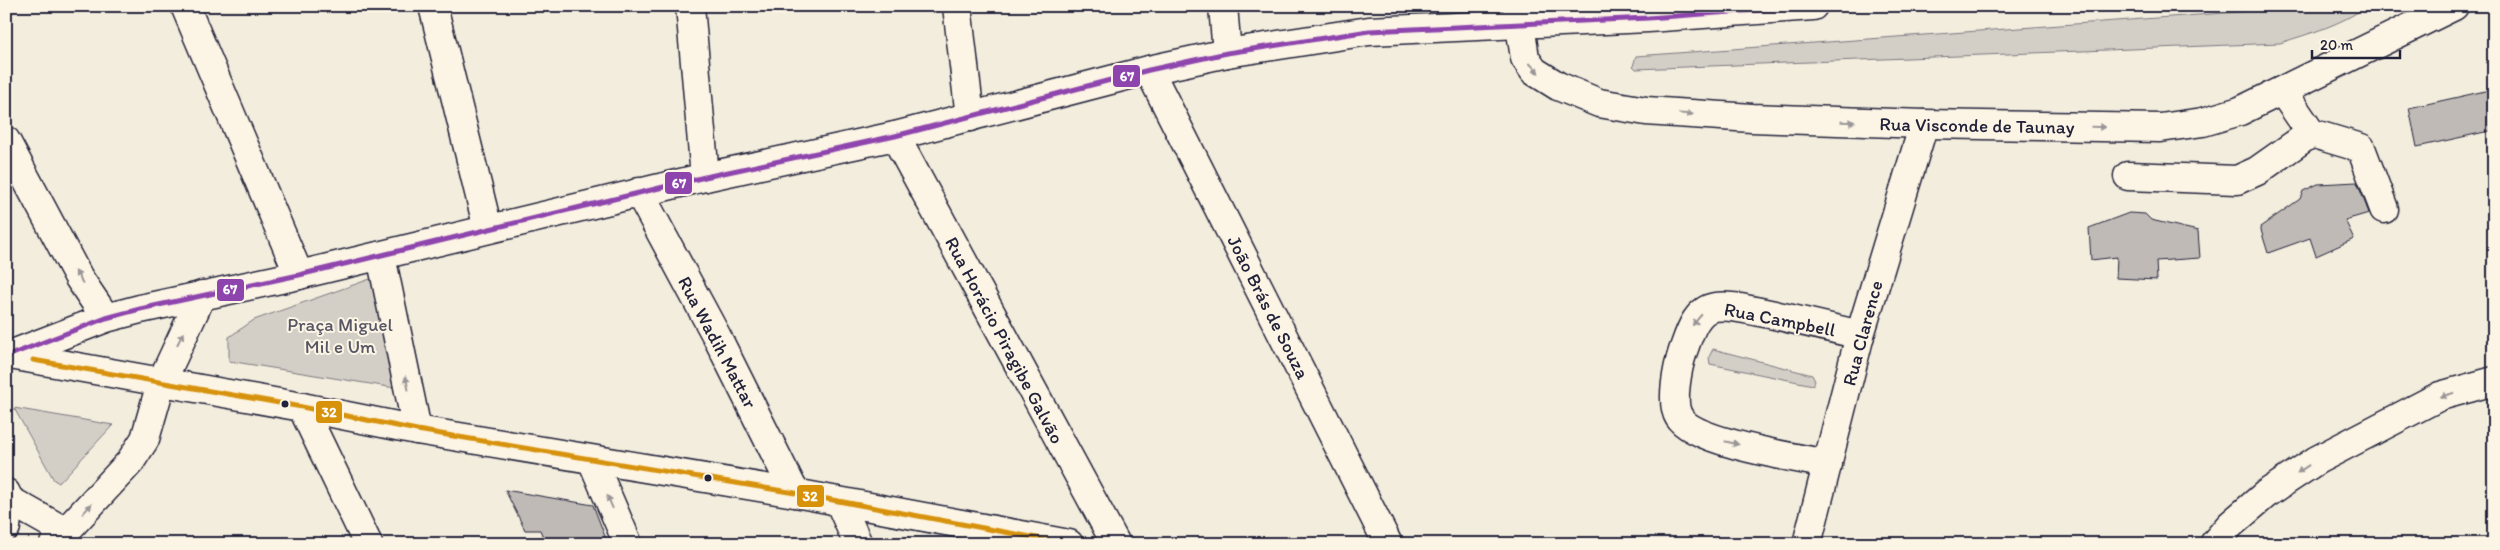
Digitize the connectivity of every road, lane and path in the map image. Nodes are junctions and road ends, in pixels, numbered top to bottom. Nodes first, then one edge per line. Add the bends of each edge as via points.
1 (185, 6) edge
2 (434, 6) edge
3 (690, 6) edge
4 (957, 6) edge
5 (1223, 6) edge
6 (1813, 6) edge
7 (2454, 6) edge
8 (1518, 15) edge
9 (1227, 53) junction
10 (1149, 70) junction
11 (2283, 92) junction
12 (970, 117) junction
13 (1924, 124) junction
14 (2311, 133) junction
15 (895, 136) junction
16 (6, 141) edge
17 (2128, 176) dead end
18 (705, 177) junction
19 (639, 192) junction
20 (2384, 209) dead end
21 (488, 229) junction
22 (381, 256) junction
23 (299, 276) junction
24 (202, 295) junction
25 (106, 318) junction
26 (1860, 335) junction
27 (8, 355) edge
28 (2494, 380) edge
29 (161, 383) junction
30 (302, 407) junction
31 (417, 430) junction
32 (592, 460) junction
33 (1828, 464) junction
34 (796, 493) junction
35 (8, 497) edge
36 (840, 503) junction
37 (6, 527) edge
38 (60, 538) edge
39 (368, 544) edge
40 (628, 544) edge
41 (858, 544) edge
42 (1069, 544) edge
43 (1116, 544) edge
44 (1388, 544) edge
45 (1807, 544) edge
46 (2214, 544) edge

1 - 23 street
2 - 21 street
3 - 18 street
4 - 12 street
5 - 9 street
6 - 8 street
7 - 11 street, Rua Visconde de Taunay
8 - 9 street via 1368,31
8 -> 13 street, Rua Visconde de Taunay via 1525,58 1534,71 1558,86 1599,103 1646,111 1752,118
9 - 10 street
10 - 12 street
10 - 44 street, João Brás de Souza
13 -> 11 street, Rua Visconde de Taunay via 2160,128 2203,122 2240,111
11 - 14 street
12 - 15 street
13 - 26 street, Rua Clarence
14 - 17 street via 2257,171 2237,180
14 - 20 street via 2361,148
15 - 18 street
15 - 43 street, Rua Horácio Piragibe Galvão
25 -> 16 street via 79,278
18 - 19 street
19 - 21 street
19 - 34 street, Rua Wadih Mattar via 717,336
21 - 22 street
22 - 23 street
31 -> 22 street
23 - 24 street
24 - 25 street
29 -> 24 street
25 - 27 street
26 - 33 street, Rua Clarence
26 -> 33 street, Rua Campbell via 1728,306 1712,307 1692,324 1679,362 1675,405 1684,424 1710,438
27 - 29 street
28 -> 46 street via 2440,396 2317,460 2266,494 2230,525
29 - 30 street
38 -> 29 street via 130,462 145,439
30 - 31 street
30 - 39 street
31 - 32 street
32 - 34 street
40 -> 32 street
33 - 45 street, Rua Clarence
34 - 36 street
35 - 37 street
35 - 38 street
36 - 41 street
36 - 42 street

